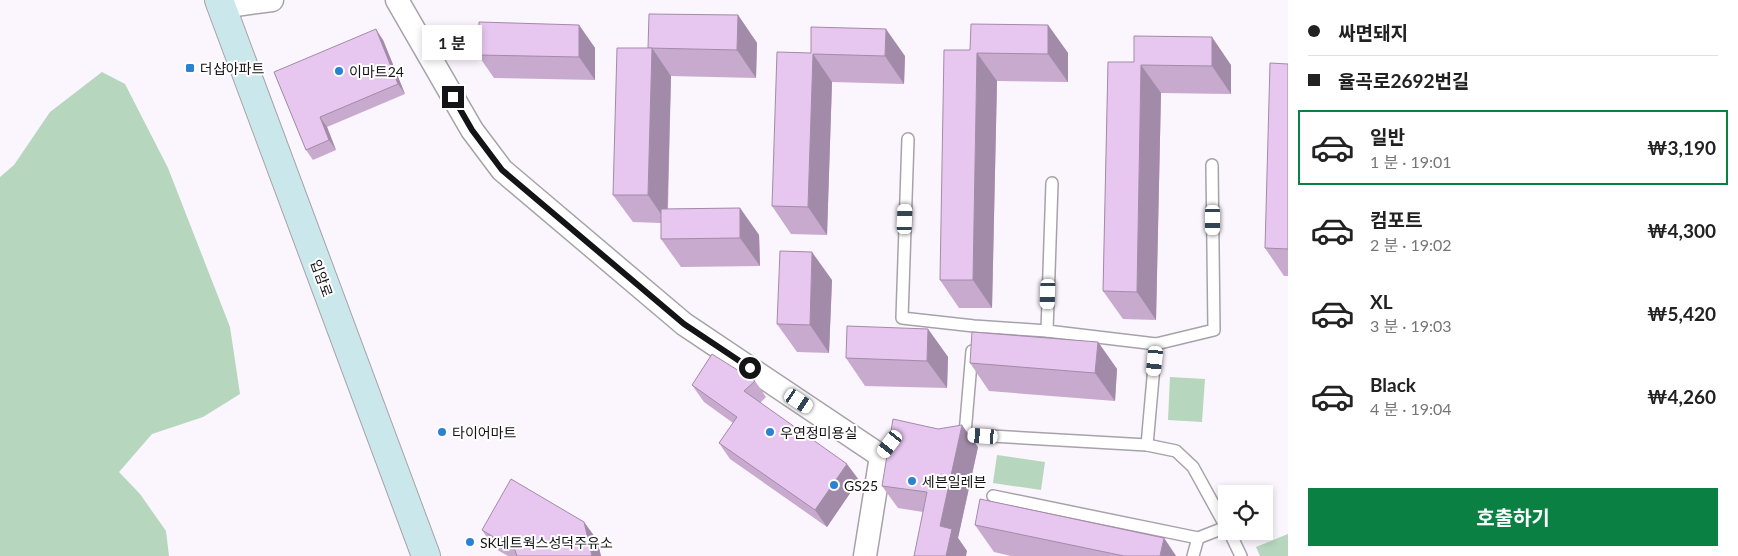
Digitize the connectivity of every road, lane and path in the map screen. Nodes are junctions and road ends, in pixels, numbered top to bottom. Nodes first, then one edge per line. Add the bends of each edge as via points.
1 (272, 0) edge
2 (397, 0) edge
3 (220, 4) edge
4 (908, 139) dead end
5 (1212, 165) dead end
6 (1052, 183) dead end
7 (974, 326) junction
8 (1047, 331) junction
9 (1156, 344) junction
10 (946, 434) edge
11 (965, 434) junction
12 (1147, 445) junction
13 (993, 496) dead end
14 (1218, 512) edge
15 (1218, 530) edge
16 (1198, 538) junction
17 (1233, 540) edge
18 (426, 556) edge
19 (865, 556) edge
20 (1193, 556) edge
21 (1241, 556) edge

1 - 3 street
2 - 19 street via 472,130 502,170 684,324 884,452
3 - 18 street, 입암로
4 - 7 lane via 902,318
5 - 9 lane via 1214,330
6 - 8 lane
7 - 8 lane
7 - 11 lane
8 - 9 lane
9 - 12 lane
10 - 11 lane
11 - 12 lane
12 - 14 lane via 1176,450 1193,467
13 - 16 lane
15 - 16 lane
16 - 20 lane
17 - 21 lane

